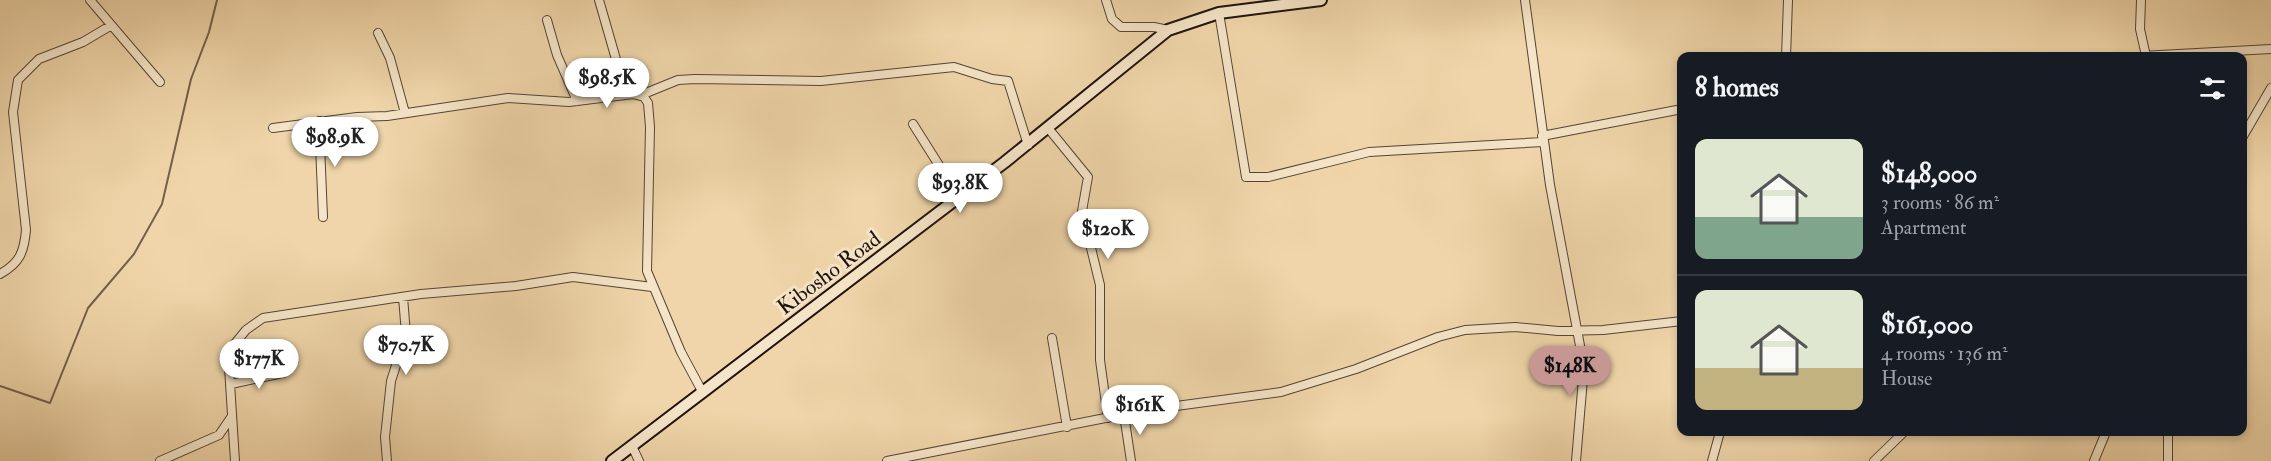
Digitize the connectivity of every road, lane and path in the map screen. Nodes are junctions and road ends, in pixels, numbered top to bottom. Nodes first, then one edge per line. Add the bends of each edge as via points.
1 (90, 0) edge
2 (599, 0) edge
3 (1106, 0) edge
4 (1321, 0) edge
5 (1525, 0) edge
6 (1788, 0) edge
7 (2141, 0) edge
8 (1219, 13) junction
9 (547, 20) dead end
10 (110, 26) junction
11 (1168, 30) junction
12 (378, 33) dead end
13 (2271, 49) edge
14 (1786, 52) edge
15 (2145, 52) edge
16 (2217, 52) edge
17 (160, 82) dead end
18 (2271, 88) edge
19 (626, 94) junction
20 (641, 95) junction
21 (577, 101) junction
22 (1677, 110) edge
23 (405, 113) junction
24 (319, 121) junction
25 (914, 124) dead end
26 (273, 128) dead end
27 (1048, 128) junction
28 (2247, 129) edge
29 (1543, 139) junction
30 (1028, 145) junction
31 (959, 197) junction
32 (323, 217) dead end
33 (0, 274) edge
34 (652, 287) junction
35 (403, 297) junction
36 (1677, 321) edge
37 (1579, 331) junction
38 (1052, 338) dead end
39 (283, 373) dead end
40 (231, 384) junction
41 (703, 393) junction
42 (233, 415) junction
43 (1124, 415) junction
44 (1108, 418) junction
45 (1067, 427) junction
46 (1719, 436) edge
47 (1900, 436) edge
48 (2104, 436) edge
49 (2168, 436) edge
50 (632, 446) junction
51 (160, 461) edge
52 (235, 461) edge
53 (387, 461) edge
54 (612, 461) edge
55 (639, 461) edge
56 (887, 461) edge
57 (1131, 461) edge
58 (1576, 461) edge
59 (1712, 461) edge
60 (1874, 461) edge
61 (2094, 461) edge
62 (2168, 461) edge

1 - 10 street
2 - 19 street
3 - 11 street via 1112,19 1121,27
4 - 8 street, Kibosho Road
5 - 29 street
6 - 14 street
7 - 15 street via 2140,29
8 - 11 street, Kibosho Road
8 - 29 street via 1246,177 1268,177 1369,152
9 - 21 street
10 - 17 street
10 - 33 street via 83,42 39,59 18,80 13,112 26,237 23,255
11 - 27 street, Kibosho Road
12 - 23 street via 390,58
13 - 16 street
18 - 28 street
19 - 20 street
19 - 21 street
20 - 30 street via 686,80 821,81 954,67 992,80 1008,81
20 - 34 street via 648,103 650,127 647,260
21 - 23 street via 508,98
22 - 29 street
23 - 24 street
24 - 26 street
24 - 32 street
25 - 31 street
27 - 30 street, Kibosho Road
27 - 44 street via 1088,177 1082,211 1100,285 1100,360
29 - 37 street via 1560,246
30 - 31 street, Kibosho Road
31 - 41 street, Kibosho Road
34 - 35 street via 581,276
34 - 41 street
35 - 40 street via 274,314 256,321 228,352
35 - 53 street via 406,334 391,381 385,436
36 - 37 street
37 - 43 street via 1515,327 1465,330 1438,336 1356,369 1281,393
37 - 58 street via 1584,381
38 - 45 street
39 - 40 street
40 - 42 street
41 - 50 street, Kibosho Road
42 - 51 street via 219,435
42 - 52 street
43 - 44 street
43 - 57 street
44 - 45 street
45 - 56 street
46 - 59 street
47 - 60 street
48 - 61 street
49 - 62 street
50 - 54 street, Kibosho Road
50 - 55 street

